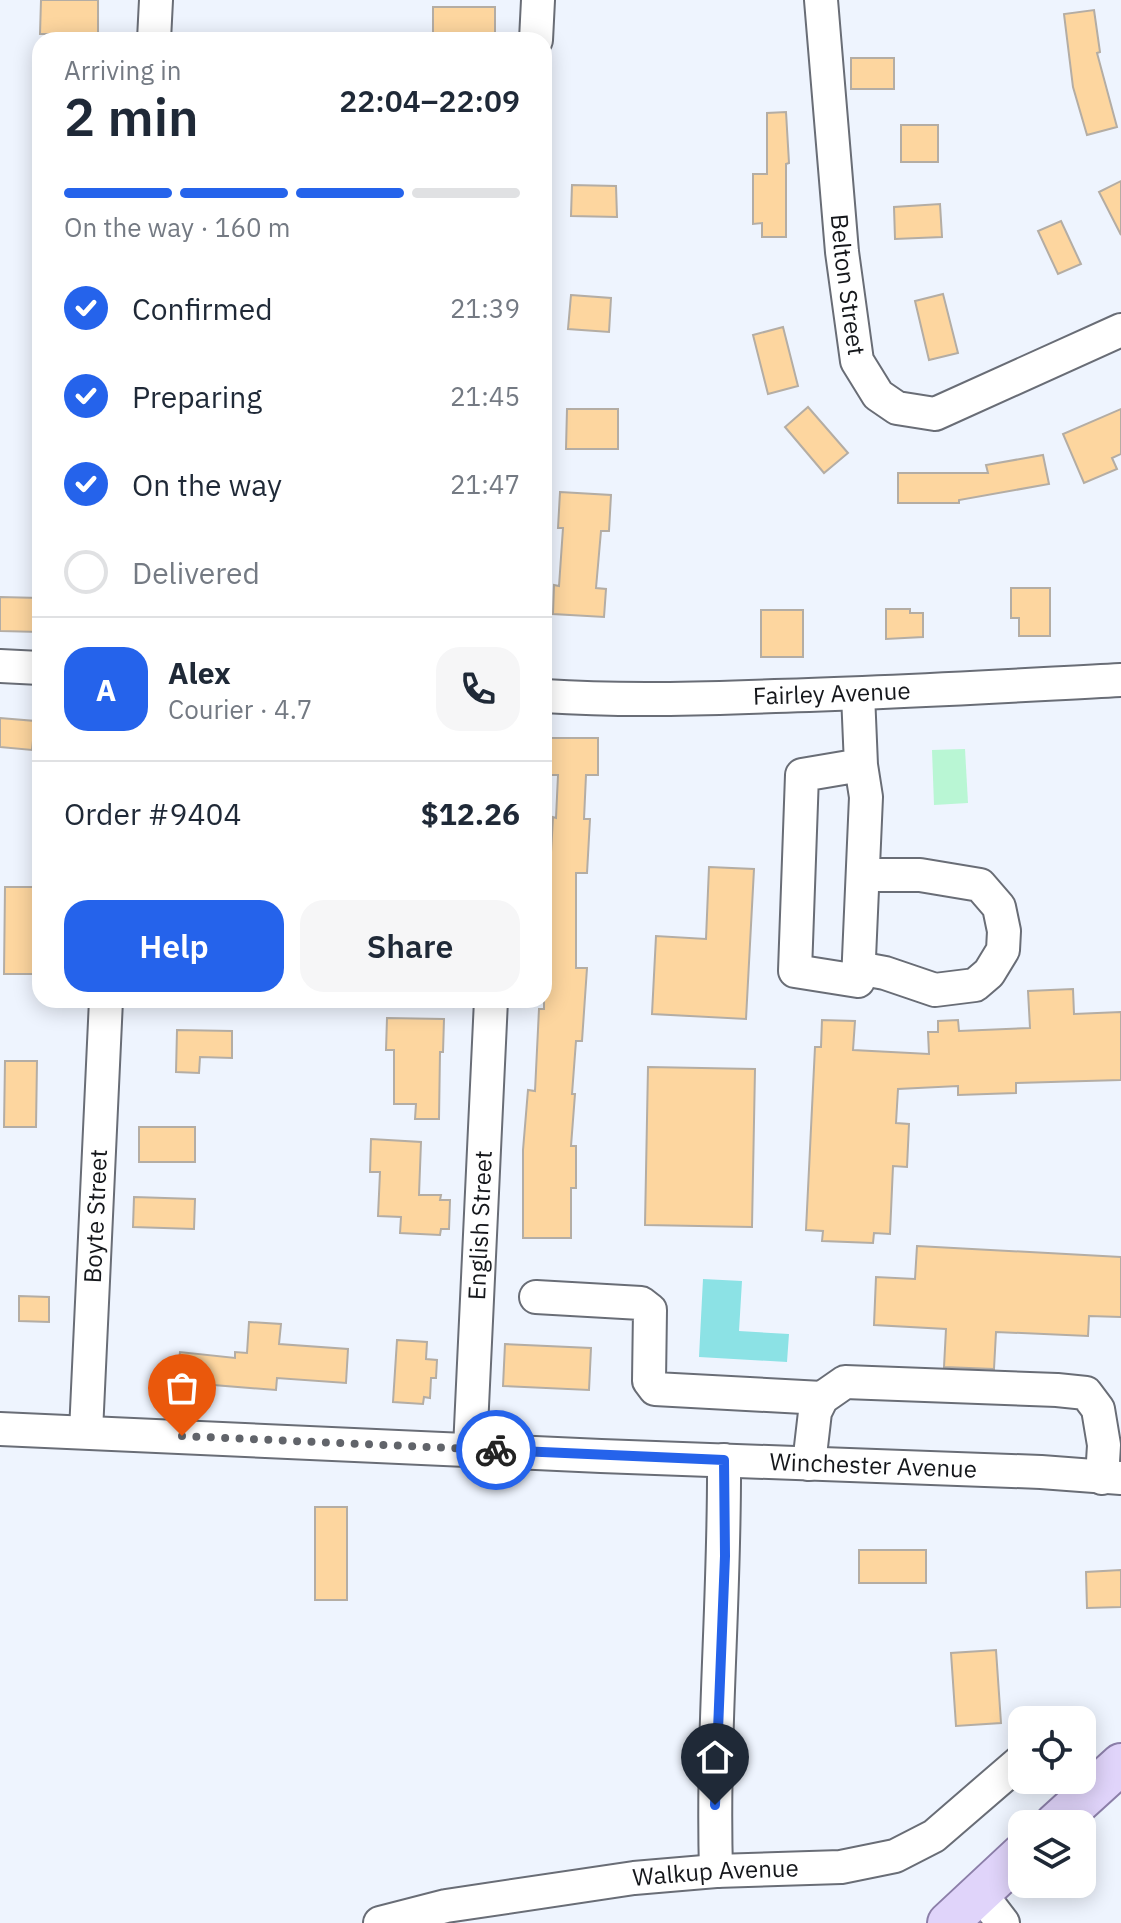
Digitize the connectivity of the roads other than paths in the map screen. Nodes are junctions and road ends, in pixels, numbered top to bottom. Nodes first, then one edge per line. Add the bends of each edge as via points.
1 (156, 0) edge
2 (538, 0) edge
3 (821, 0) edge
4 (154, 32) edge
5 (536, 32) edge
6 (1121, 330) edge
7 (0, 666) edge
8 (32, 668) edge
9 (1121, 680) edge
10 (858, 694) junction
11 (552, 697) edge
12 (861, 765) junction
13 (863, 875) junction
14 (858, 968) junction
15 (106, 1008) edge
16 (491, 1008) edge
17 (536, 1297) dead end
18 (834, 1390) junction
19 (0, 1429) edge
20 (86, 1432) junction
21 (470, 1449) junction
22 (724, 1460) junction
23 (809, 1464) junction
24 (1112, 1478) edge
25 (1102, 1770) edge
26 (1008, 1772) edge
27 (1067, 1810) edge
28 (716, 1871) junction
29 (1008, 1879) edge
30 (992, 1908) edge
31 (380, 1923) edge
32 (948, 1923) edge

1 - 4 street
2 - 5 street
3 - 6 street, Belton Street via 842,252 857,361 878,395 897,408 935,414
7 - 8 street
9 - 10 street, Fairley Avenue
10 - 11 street, Fairley Avenue via 616,701
10 - 12 street
12 - 13 street via 866,797
12 - 14 street via 802,775 795,971 858,981
13 - 14 street
13 - 14 street via 920,875 980,885 999,907 1003,950 975,985 935,990
15 - 20 street, Boyte Street
16 - 21 street, English Street
17 - 18 street via 641,1303 650,1310 649,1381 655,1389
18 - 23 street via 815,1412
18 - 24 street via 1086,1393 1098,1409
19 - 20 street, Winchester Avenue
20 - 21 street, Winchester Avenue
21 - 22 street, Winchester Avenue
22 - 23 street, Winchester Avenue
22 - 28 street
23 - 24 street, Winchester Avenue
25 - 27 main road
26 - 28 street, Walkup Avenue via 934,1836 895,1856 841,1867
28 - 31 street, Walkup Avenue via 446,1906
29 - 30 main road
30 - 32 main road

